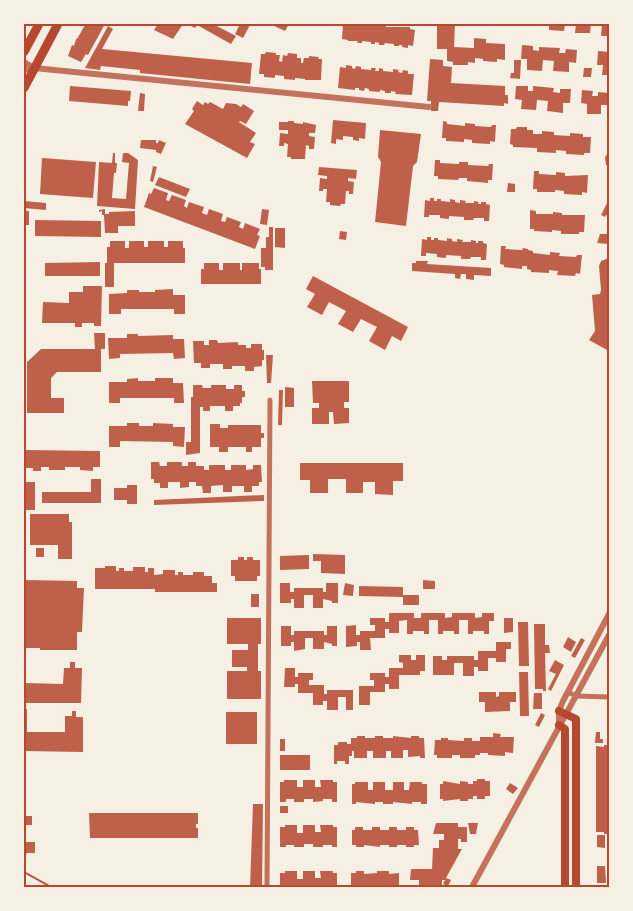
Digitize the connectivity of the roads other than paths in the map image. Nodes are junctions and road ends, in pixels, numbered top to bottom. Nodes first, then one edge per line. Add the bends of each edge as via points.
1 (39, 24) edge
2 (58, 24) edge
3 (24, 52) edge
4 (24, 62) edge
5 (34, 68) junction
6 (24, 70) edge
7 (24, 88) edge
8 (429, 107) dead end
9 (270, 400) dead end
10 (609, 614) edge
11 (609, 635) edge
12 (568, 692) junction
13 (576, 696) junction
14 (609, 697) edge
15 (563, 713) junction
16 (559, 725) junction
17 (267, 887) edge
18 (472, 887) edge
19 (565, 887) edge
20 (576, 887) edge

1 - 3 main road
2 - 5 main road
4 - 5 street
5 - 6 street
5 - 7 main road
5 - 8 street
9 - 17 street
10 - 12 street
11 - 13 street
12 - 13 street
12 - 15 street
13 - 14 street
13 - 15 street
15 - 16 street
15 - 20 main road via 576,719
16 - 18 street
16 - 19 main road via 565,729

